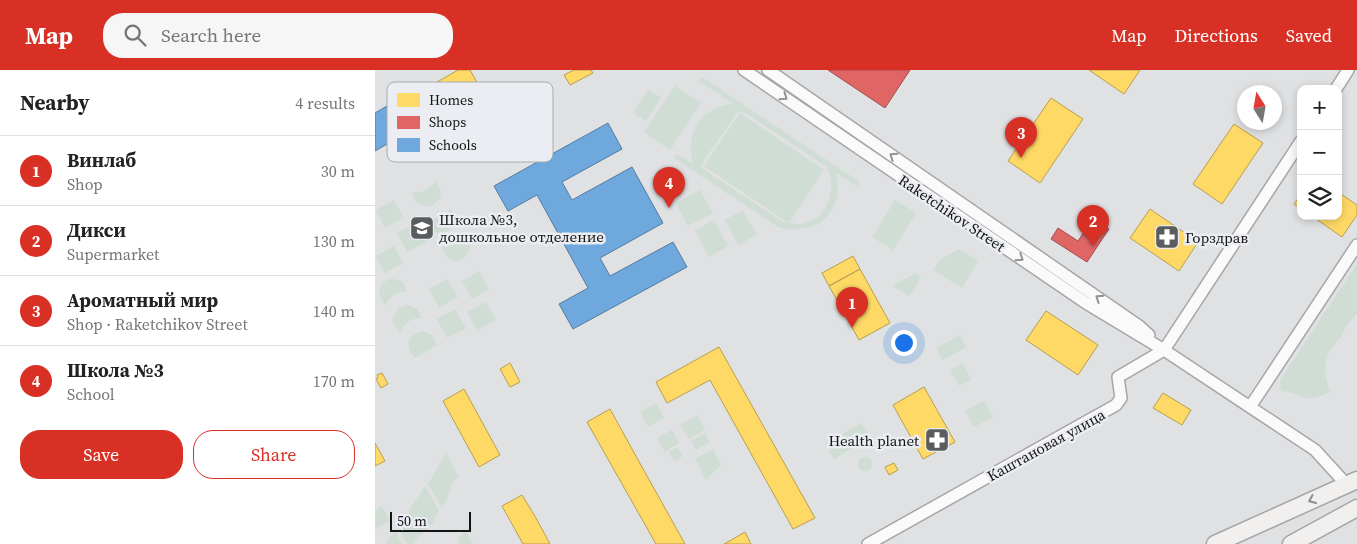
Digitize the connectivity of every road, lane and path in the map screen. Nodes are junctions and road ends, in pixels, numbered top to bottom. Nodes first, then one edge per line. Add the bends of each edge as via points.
1 (744, 70) edge
2 (768, 70) edge
3 (1348, 70) edge
4 (1339, 85) edge
5 (1297, 147) edge
6 (1357, 245) edge
7 (1164, 350) junction
8 (1250, 406) junction
9 (1352, 482) edge
10 (1350, 511) edge
11 (868, 544) edge
12 (1215, 544) edge
13 (1291, 544) edge

1 -> 7 street, Raketchikov Street via 1086,303
7 -> 2 street, Raketchikov Street via 1139,326
3 - 4 street
5 - 7 street, Каштановая улица
6 - 8 street
7 - 8 street, Raketchikov Street
7 - 11 street, Каштановая улица via 1118,377 1121,398 1116,405
8 - 9 street, Raketchikov Street via 1315,450
9 -> 12 main road
10 - 13 main road

